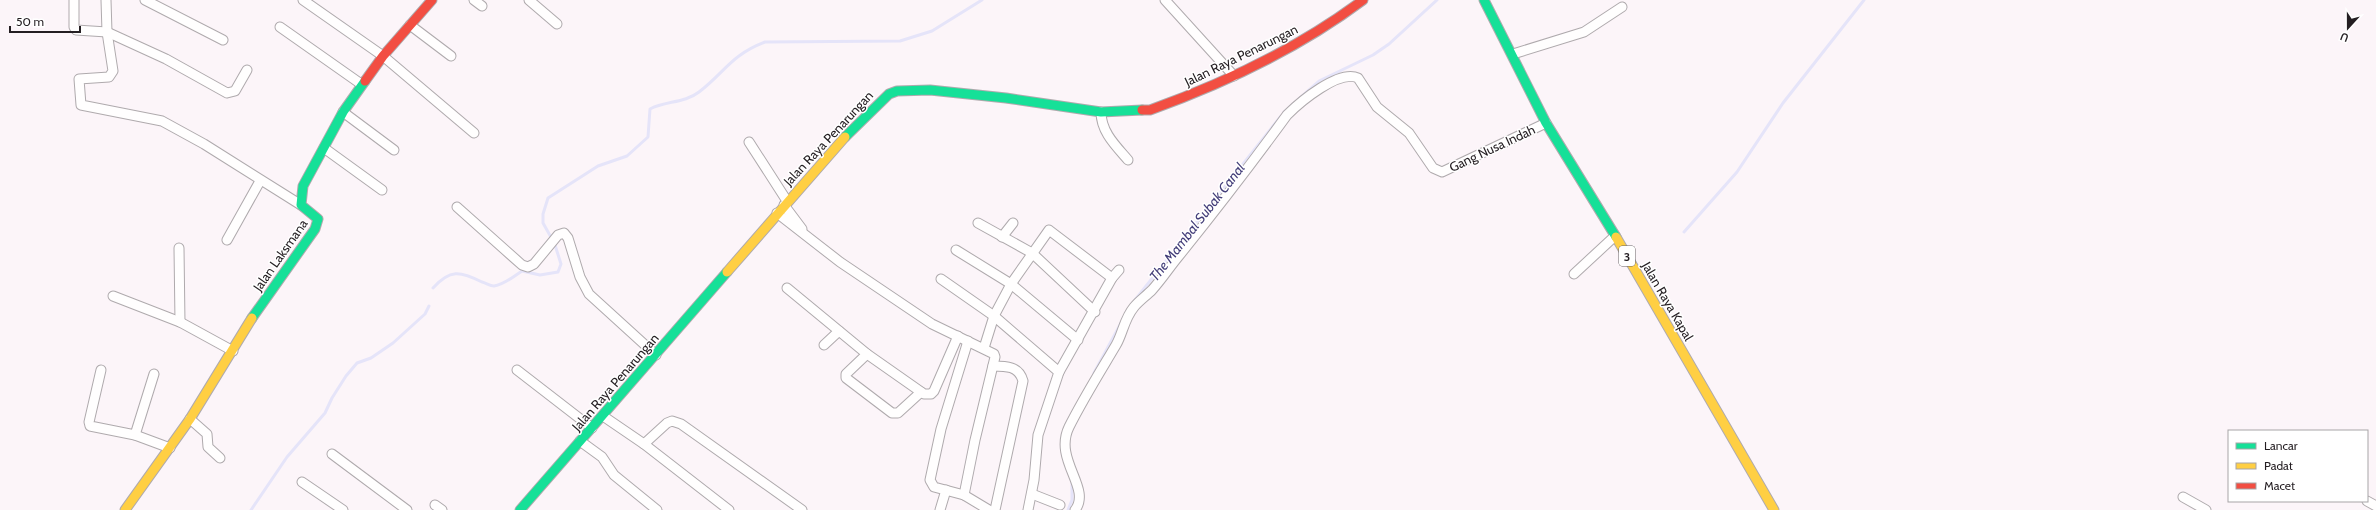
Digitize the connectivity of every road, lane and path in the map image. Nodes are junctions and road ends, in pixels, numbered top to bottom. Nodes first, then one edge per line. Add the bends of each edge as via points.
1 (74, 0) edge
2 (106, 0) edge
3 (145, 0) edge
4 (303, 0) edge
5 (432, 0) edge
6 (474, 0) edge
7 (529, 0) edge
8 (1165, 0) edge
9 (1363, 0) edge
10 (1484, 0) edge
11 (482, 6) dead end
12 (1622, 7) dead end
13 (410, 24) junction
14 (556, 24) dead end
15 (280, 27) dead end
16 (107, 32) junction
17 (222, 40) dead end
18 (1513, 54) junction
19 (383, 56) junction
20 (451, 56) dead end
21 (247, 70) dead end
22 (1234, 76) junction
23 (361, 84) junction
24 (343, 112) junction
25 (1101, 112) junction
26 (1546, 123) junction
27 (474, 133) dead end
28 (748, 142) dead end
29 (324, 148) junction
30 (394, 150) dead end
31 (1128, 160) dead end
32 (260, 181) junction
33 (382, 190) dead end
34 (786, 203) junction
35 (301, 205) junction
36 (457, 207) dead end
37 (777, 213) junction
38 (1013, 223) dead end
39 (978, 224) dead end
40 (805, 234) junction
41 (1615, 236) junction
42 (1002, 237) junction
43 (227, 240) dead end
44 (180, 248) dead end
45 (956, 250) dead end
46 (1032, 252) junction
47 (1120, 270) dead end
48 (1574, 274) dead end
49 (1112, 278) junction
50 (941, 279) dead end
51 (1011, 284) junction
52 (787, 288) dead end
53 (113, 296) dead end
54 (1094, 312) junction
55 (994, 316) junction
56 (180, 322) junction
57 (839, 331) junction
58 (958, 336) junction
59 (1078, 340) junction
60 (968, 341) junction
61 (824, 345) dead end
62 (984, 348) junction
63 (233, 351) junction
64 (867, 354) junction
65 (656, 356) junction
66 (993, 366) junction
67 (101, 370) dead end
68 (517, 370) dead end
69 (1059, 372) junction
70 (154, 374) dead end
71 (921, 392) junction
72 (603, 416) junction
73 (190, 419) junction
74 (592, 428) junction
75 (135, 435) junction
76 (580, 441) junction
77 (644, 444) junction
78 (170, 448) junction
79 (332, 454) dead end
80 (220, 458) dead end
81 (302, 482) dead end
82 (946, 490) junction
83 (1032, 494) junction
84 (964, 495) junction
85 (2183, 497) dead end
86 (1060, 505) dead end
87 (125, 510) edge
88 (343, 510) edge
89 (407, 510) edge
90 (520, 510) edge
91 (657, 510) edge
92 (729, 510) edge
93 (802, 510) edge
94 (940, 510) edge
95 (989, 510) edge
96 (1028, 510) edge
97 (1075, 510) edge
98 (1774, 510) edge
99 (2206, 510) edge

1 - 16 street via 76,30
2 - 16 street
3 - 17 street
4 - 19 street
5 - 13 main road, Jalan Laksmana
6 - 11 street
7 - 14 street
8 - 22 street
9 - 22 main road, Jalan Raya Penarungan via 1330,25
10 - 18 main road, Jalan Raya Kapal / 3
12 - 18 street via 1584,32
13 - 19 main road, Jalan Laksmana
13 - 20 street
15 - 23 street
16 - 21 street via 166,59 227,93 235,91
16 - 32 street via 114,71 109,77 79,80 81,105 162,121 204,144
18 - 26 main road, Jalan Raya Kapal / 3
19 - 23 main road, Jalan Laksmana
19 - 27 street
22 - 25 main road, Jalan Raya Penarungan via 1205,90 1150,110
23 - 24 main road, Jalan Laksmana
24 - 29 main road, Jalan Laksmana
24 - 30 street
25 - 31 street via 1107,136
25 - 34 main road, Jalan Raya Penarungan via 956,92 897,91 880,100 858,122
26 - 41 main road, Jalan Raya Kapal / 3
26 - 97 street, Gang Nusa Indah via 1442,172 1433,168 1409,133 1377,107 1355,76 1339,80 1303,99 1287,115 1192,240 1152,291 1133,308 1124,323 1117,343 1068,428 1065,439 1065,457 1074,473 1080,500
28 - 34 street
29 - 33 street
29 - 35 main road, Jalan Laksmana via 303,186
32 - 35 street
32 - 43 street
34 - 37 main road, Jalan Raya Penarungan
34 - 40 street
35 - 63 main road, Jalan Laksmana via 318,219 316,229 248,324
36 - 65 street via 522,265 528,267 534,264 558,235 564,233 589,294
37 - 40 street
37 - 65 main road, Jalan Raya Penarungan
38 - 42 street
39 - 42 street
40 - 58 street via 840,262 932,324
41 - 48 street
41 - 98 main road, Jalan Raya Kapal / 3
42 - 46 street
44 - 56 street
45 - 51 street
46 - 49 street via 1047,231 1052,230
46 - 51 street
46 - 54 street
47 - 49 street
49 - 54 street
50 - 55 street
51 - 55 street
51 - 59 street
52 - 57 street
53 - 56 street
54 - 59 street
55 - 62 street
55 - 69 street
56 - 63 street
57 - 61 street
57 - 64 street
58 - 60 street
58 - 71 street via 934,391 928,394
59 - 69 street
60 - 62 street
60 - 82 street via 941,429 930,480 934,486
62 - 66 street via 995,356
63 - 73 main road, Jalan Laksmana
64 - 71 street
64 - 71 street via 846,374 846,378 892,413 898,414
65 - 72 main road, Jalan Raya Penarungan
66 - 84 street
66 - 95 street via 1015,369 1021,374 1023,381
67 - 75 street via 89,425
68 - 74 street
69 - 83 street via 1038,435
70 - 75 street
72 - 74 main road, Jalan Raya Penarungan
72 - 77 street
73 - 78 main road, Jalan Laksmana
73 - 80 street via 207,434 208,447
74 - 76 main road, Jalan Raya Penarungan
75 - 78 street
76 - 90 main road, Jalan Raya Penarungan
76 - 91 street via 602,457 614,475
77 - 92 street
77 - 93 street via 667,423 672,421 680,424
78 - 87 main road, Jalan Laksmana
79 - 89 street
81 - 88 street
82 - 84 street
82 - 94 street
83 - 86 street
83 - 96 street
84 - 95 street
85 - 99 street

